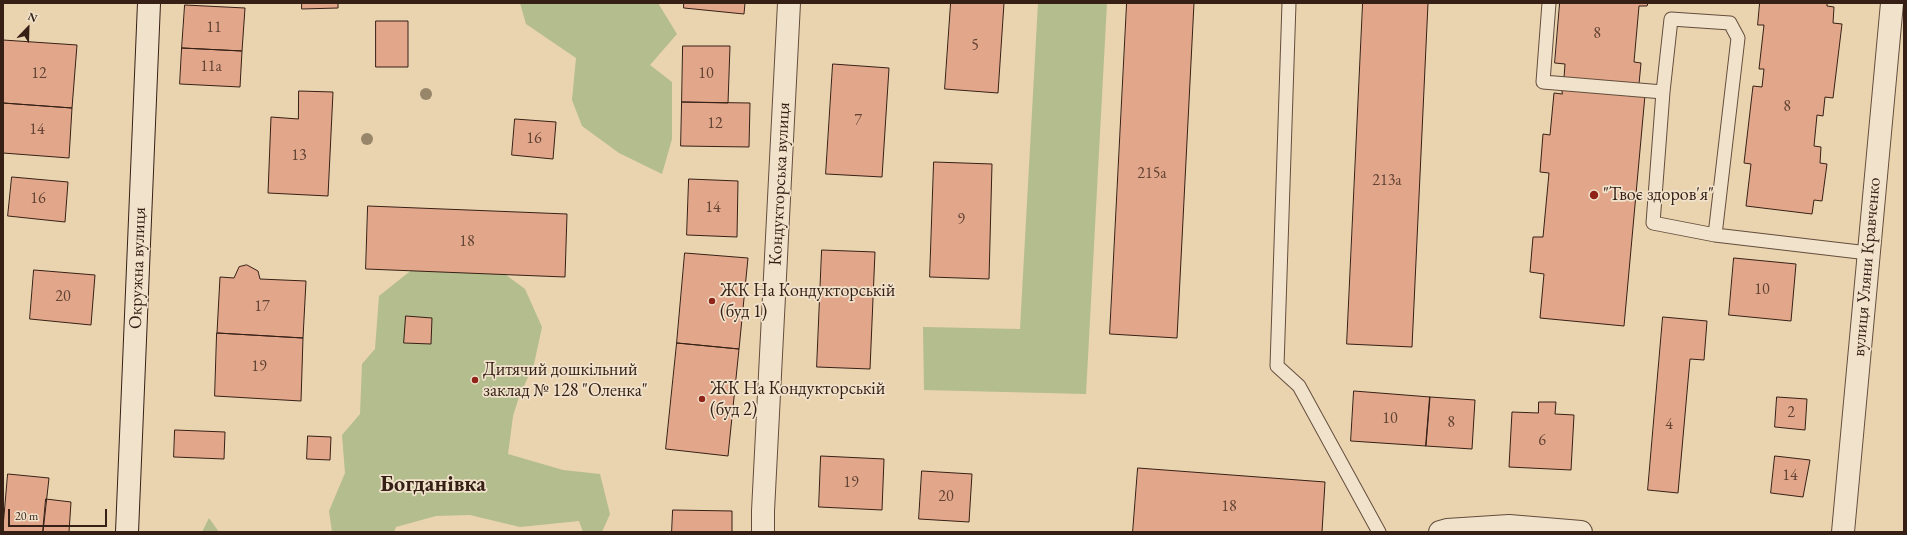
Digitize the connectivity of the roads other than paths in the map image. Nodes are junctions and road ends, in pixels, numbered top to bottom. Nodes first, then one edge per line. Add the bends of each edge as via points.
1 (149, 3) edge
2 (789, 3) edge
3 (1289, 3) edge
4 (1549, 3) edge
5 (1892, 3) edge
6 (1663, 92) junction
7 (1715, 235) junction
8 (1868, 253) junction
9 (127, 532) edge
10 (764, 532) edge
11 (1379, 532) edge
12 (1440, 532) edge
13 (1581, 532) edge
14 (1843, 532) edge

1 - 9 street, Окружна вулиця
2 - 10 street, Кондукторська вулиця
3 - 11 lane via 1277,366 1299,386
4 - 6 lane via 1543,82
5 - 8 street, вулиця Уляни Кравченко
6 - 7 lane via 1653,223
6 - 7 lane via 1671,19 1730,23 1738,38
7 - 8 lane
8 - 14 street, вулиця Уляни Кравченко
12 - 13 street via 1510,526

